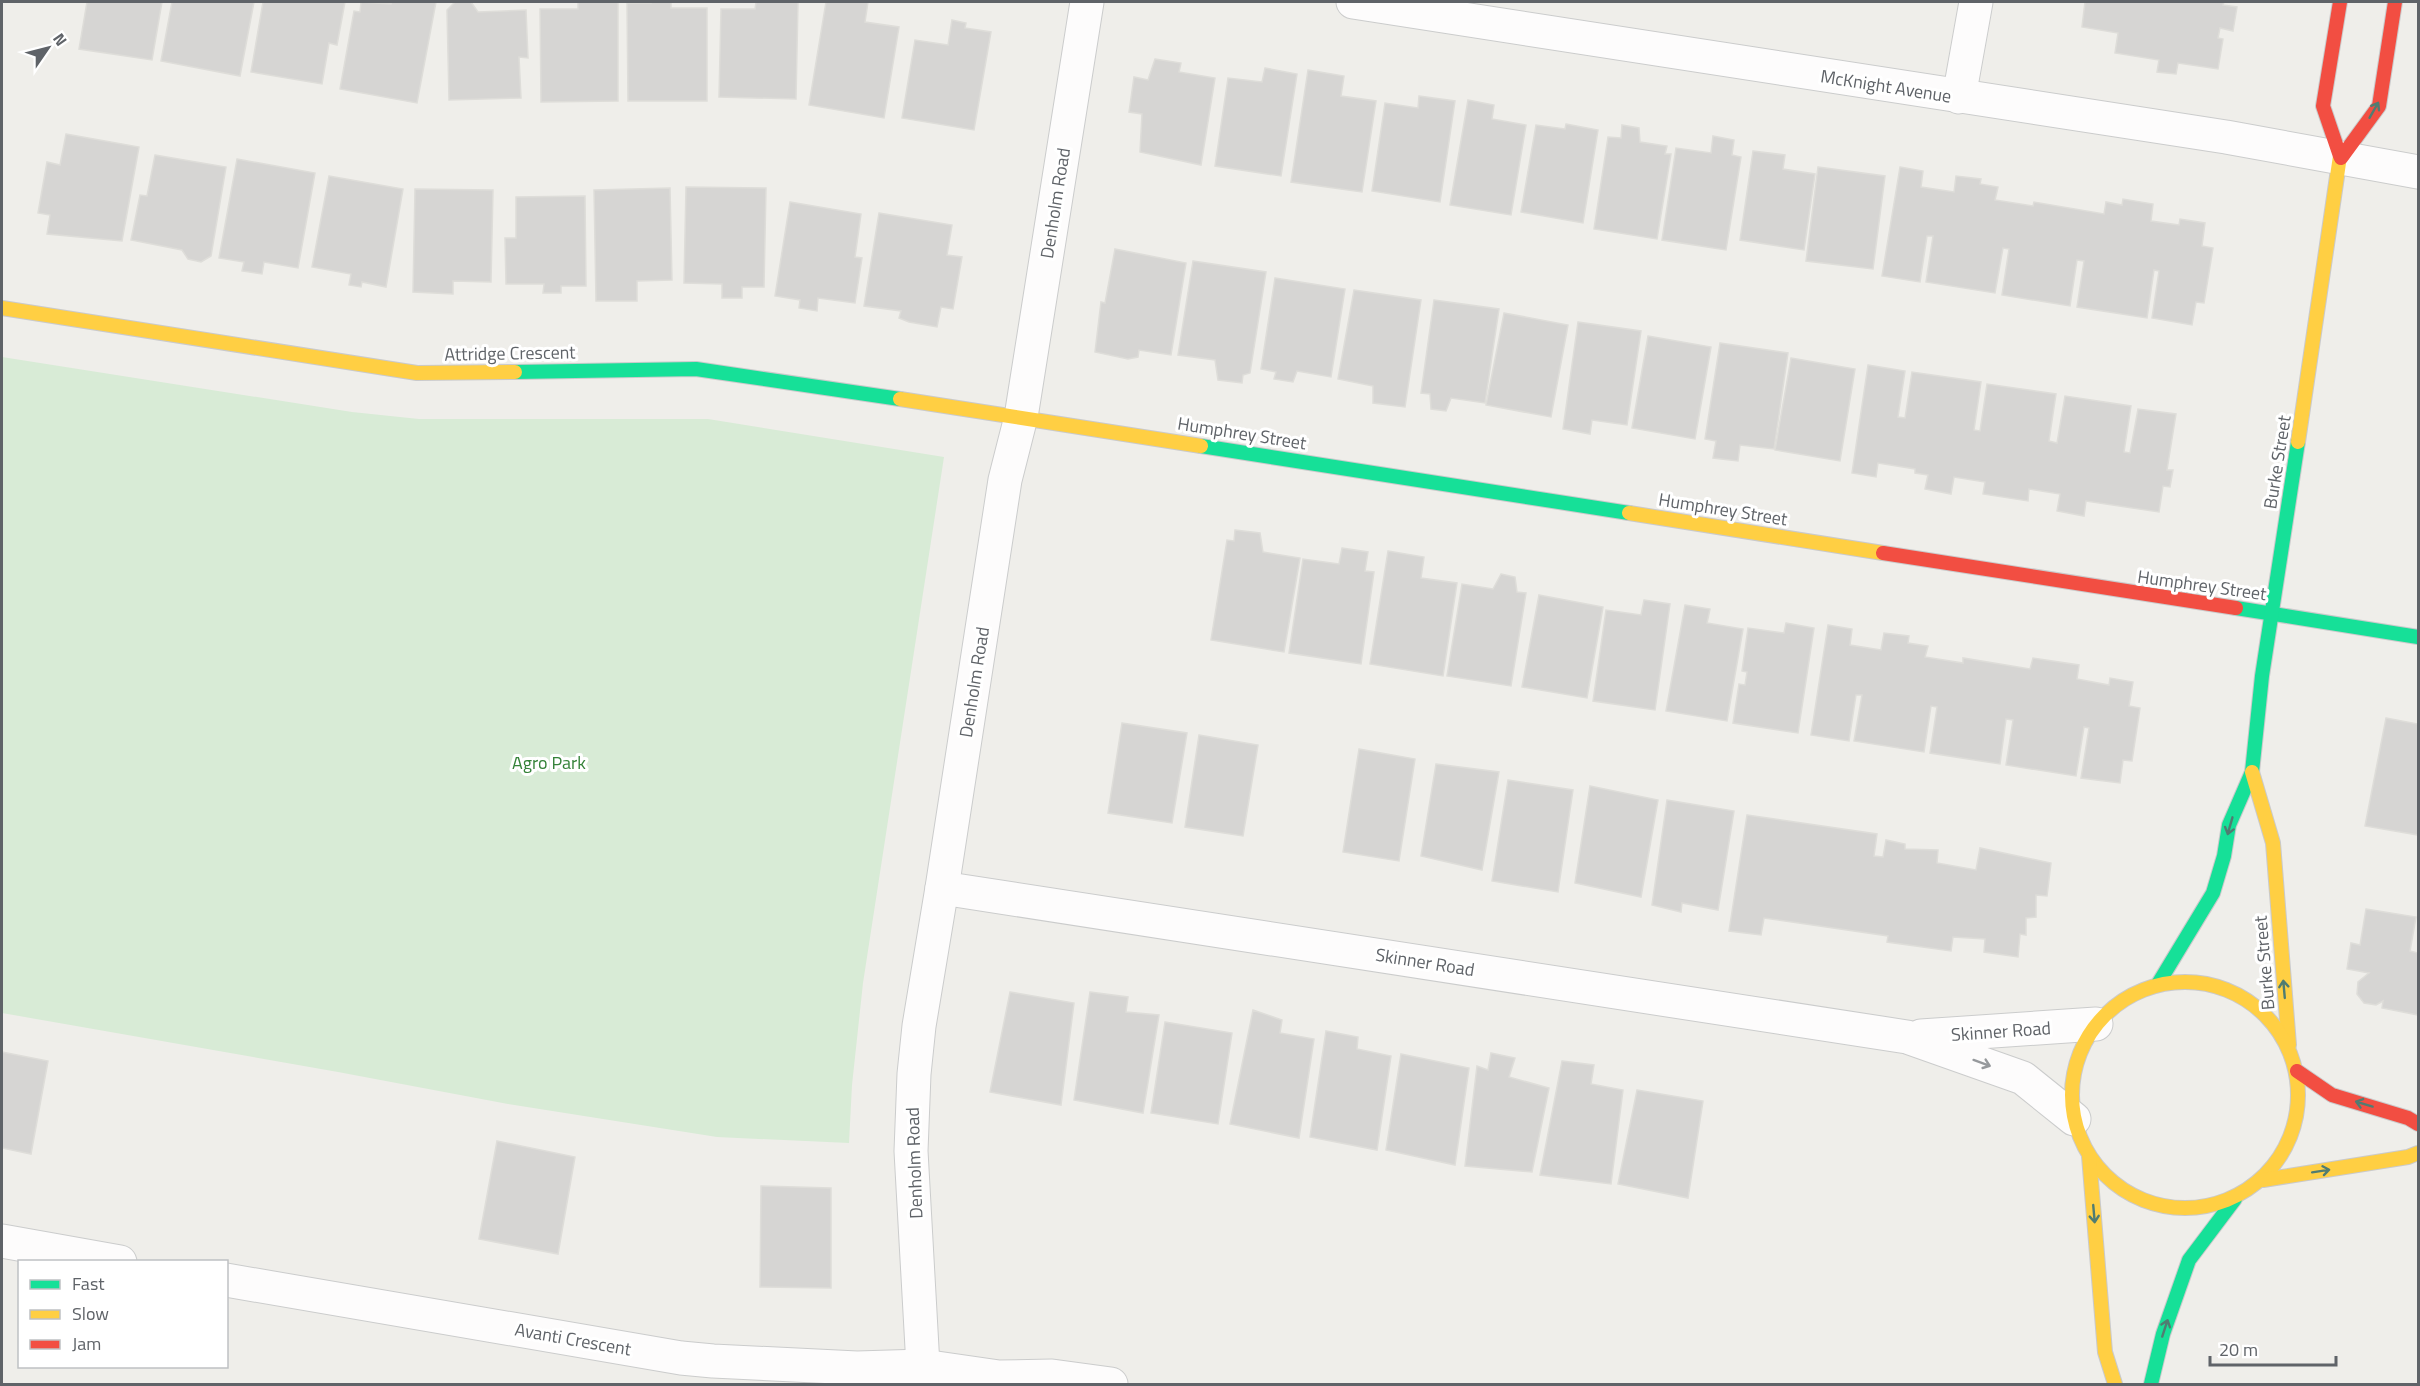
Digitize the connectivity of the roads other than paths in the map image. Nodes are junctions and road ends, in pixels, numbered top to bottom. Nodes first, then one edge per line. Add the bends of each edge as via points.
1 (1087, 2) edge
2 (1353, 2) edge
3 (1976, 2) edge
4 (2340, 2) edge
5 (2395, 2) edge
6 (1959, 97) junction
7 (2341, 158) junction
8 (2418, 172) edge
9 (2, 308) edge
10 (1021, 417) junction
11 (2272, 614) junction
12 (2418, 637) edge
13 (2252, 772) junction
14 (942, 888) junction
15 (2158, 984) junction
16 (2096, 1024) junction
17 (1907, 1037) junction
18 (2289, 1047) junction
19 (2297, 1071) junction
20 (2074, 1119) junction
21 (2418, 1124) edge
22 (2418, 1153) edge
23 (2089, 1156) junction
24 (2263, 1180) junction
25 (2235, 1199) junction
26 (2, 1241) edge
27 (109, 1260) edge
28 (228, 1280) edge
29 (924, 1375) edge
30 (1111, 1384) edge
31 (2115, 1384) edge
32 (2151, 1384) edge

1 - 10 street, Denholm Road
2 - 6 street, McKnight Avenue
3 - 6 street
4 - 7 street, Burke Street via 2323,106
7 -> 5 street, Burke Street via 2379,106
6 - 7 street, McKnight Avenue
7 - 8 street, McKnight Avenue
7 - 11 street, Burke Street
9 - 10 street, Attridge Crescent via 417,373 696,369
10 - 11 street, Humphrey Street
10 - 14 street, Denholm Road via 1005,480
11 - 12 street, Humphrey Street
11 - 13 street, Burke Street
13 -> 15 street, Burke Street via 2229,825 2213,893
18 -> 13 street, Burke Street via 2273,843
14 - 17 street, Skinner Road
14 - 29 street, Denholm Road via 912,1094 911,1151
15 - 16 street via 2134,993
15 - 18 street via 2197,982 2235,992 2267,1015
16 - 17 street, Skinner Road
16 - 20 street via 2079,1053 2072,1085
17 -> 20 street, Skinner Road via 2023,1078
18 - 19 street
21 -> 19 street via 2332,1095
19 - 24 street via 2299,1111 2287,1149
20 - 23 street
24 -> 22 street
23 - 25 street via 2110,1181 2138,1199 2170,1208 2203,1208
23 -> 31 street via 2105,1352
24 - 25 street
32 -> 25 street via 2163,1334 2189,1260
26 - 27 street
28 - 29 street, Avanti Crescent via 681,1358
29 - 30 street, Avanti Crescent via 1052,1376

